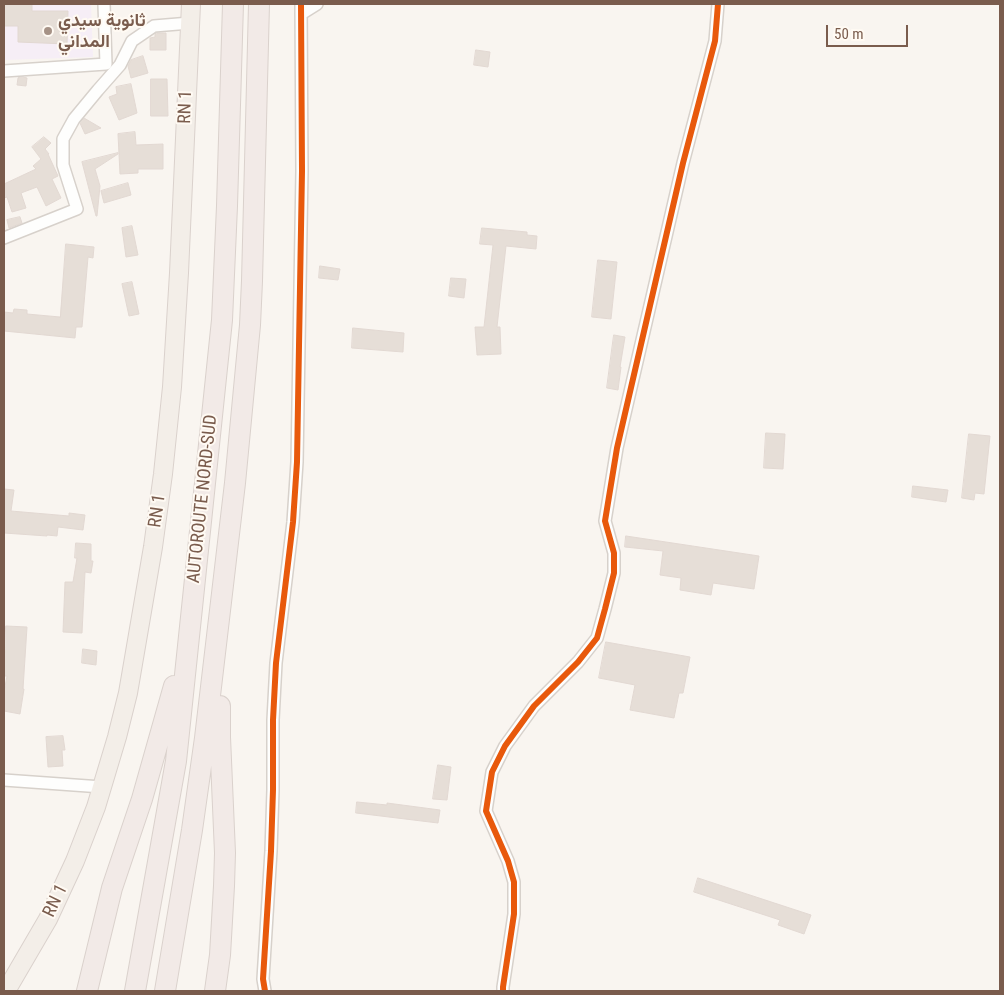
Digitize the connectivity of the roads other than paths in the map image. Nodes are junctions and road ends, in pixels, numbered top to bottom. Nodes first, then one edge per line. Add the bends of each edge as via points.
1 (104, 4) edge
2 (191, 4) edge
3 (233, 4) edge
4 (259, 4) edge
5 (318, 4) edge
6 (718, 4) edge
7 (301, 9) edge
8 (190, 23) junction
9 (4, 71) edge
10 (4, 238) edge
11 (217, 638) junction
12 (189, 639) junction
13 (4, 780) edge
14 (102, 787) junction
15 (137, 982) edge
16 (166, 985) edge
17 (6, 991) edge
18 (86, 991) edge
19 (215, 991) edge
20 (265, 991) edge
21 (503, 991) edge

1 - 9 street via 106,64
2 - 8 main road, RN 1
3 - 12 highway, AUTOROUTE NORD-SUD via 222,320
4 - 11 highway, AUTOROUTE NORD-SUD via 250,325
5 - 7 street
6 - 21 street via 715,41 683,163 617,448 606,521 614,553 614,573 597,638 534,706 505,746 492,772 486,812 514,882 514,914
7 - 20 street via 297,462 276,663
8 - 10 street via 154,26 132,41 120,65 74,119 63,139 63,165 77,210
8 - 14 main road, RN 1 via 176,339 163,474 128,693
11 - 16 highway, AUTOROUTE NORD-SUD via 203,756
11 - 19 highway via 222,679 220,715 225,861
12 - 15 highway, AUTOROUTE NORD-SUD via 176,761
12 - 18 highway via 112,888
13 - 14 street
14 - 17 main road, RN 1 via 56,903

